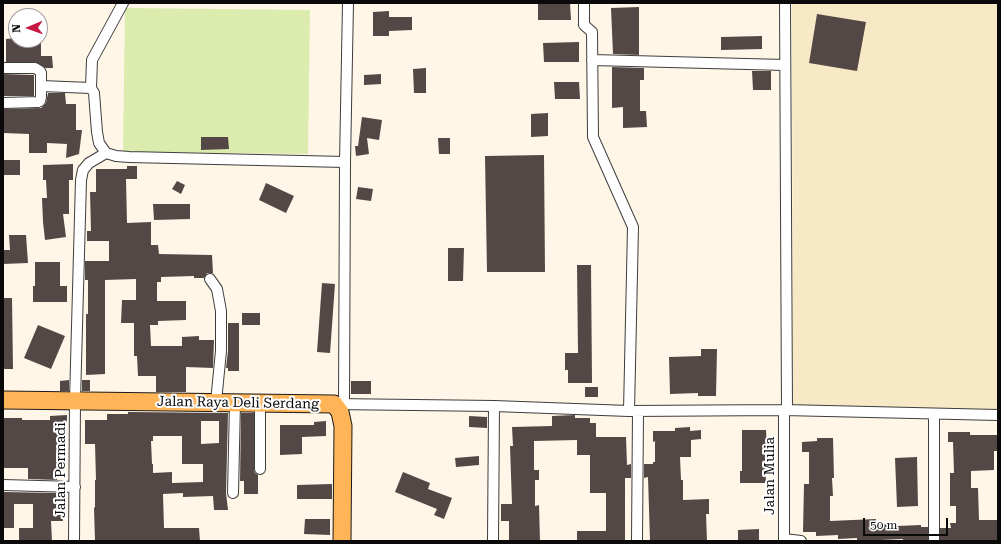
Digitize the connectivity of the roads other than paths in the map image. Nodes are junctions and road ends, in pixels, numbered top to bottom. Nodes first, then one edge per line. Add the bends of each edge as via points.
1 (123, 3) edge
2 (348, 3) edge
3 (584, 3) edge
4 (785, 3) edge
5 (592, 60) junction
6 (785, 65) junction
7 (3, 68) edge
8 (41, 86) junction
9 (91, 88) junction
10 (3, 103) edge
11 (106, 153) junction
12 (345, 162) junction
13 (210, 279) dead end
14 (3, 400) edge
15 (75, 400) junction
16 (216, 402) junction
17 (235, 402) junction
18 (260, 403) junction
19 (339, 404) junction
20 (494, 406) junction
21 (786, 410) junction
22 (633, 411) junction
23 (934, 414) junction
24 (998, 415) edge
25 (260, 468) dead end
26 (3, 485) edge
27 (75, 487) junction
28 (234, 493) dead end
29 (784, 540) edge
30 (74, 541) edge
31 (342, 541) edge
32 (493, 541) edge
33 (637, 541) edge
34 (801, 541) edge
35 (934, 541) edge

1 - 9 street via 92,60
2 - 12 street
3 - 5 street via 584,25 592,32
4 - 6 street, Jalan Mulia
5 - 6 street
5 - 22 street via 593,137 633,227
6 - 21 street, Jalan Mulia
7 - 8 street via 38,69 41,73
8 - 9 street
8 - 10 street via 40,101
9 - 11 street via 94,93 99,143
11 - 12 street via 129,157
11 - 15 street, Jalan Permadi via 89,162 83,170 81,180
12 - 19 street
13 - 16 street via 217,290 221,311 221,351
14 - 15 main road, Jalan Raya Deli Serdang
15 - 16 main road, Jalan Raya Deli Serdang
15 - 27 street, Jalan Permadi
16 - 17 main road, Jalan Raya Deli Serdang
17 - 18 main road, Jalan Raya Deli Serdang
17 - 28 street
18 - 19 main road, Jalan Raya Deli Serdang
18 - 25 street
19 - 20 street
19 - 31 main road, Jalan Raya Deli Serdang via 343,426
20 - 22 street
20 - 32 street
21 - 22 street
21 - 23 street
21 - 29 street, Jalan Mulia
22 - 33 street
23 - 24 street
23 - 35 street
26 - 27 street
27 - 30 street, Jalan Permadi
29 - 34 street

